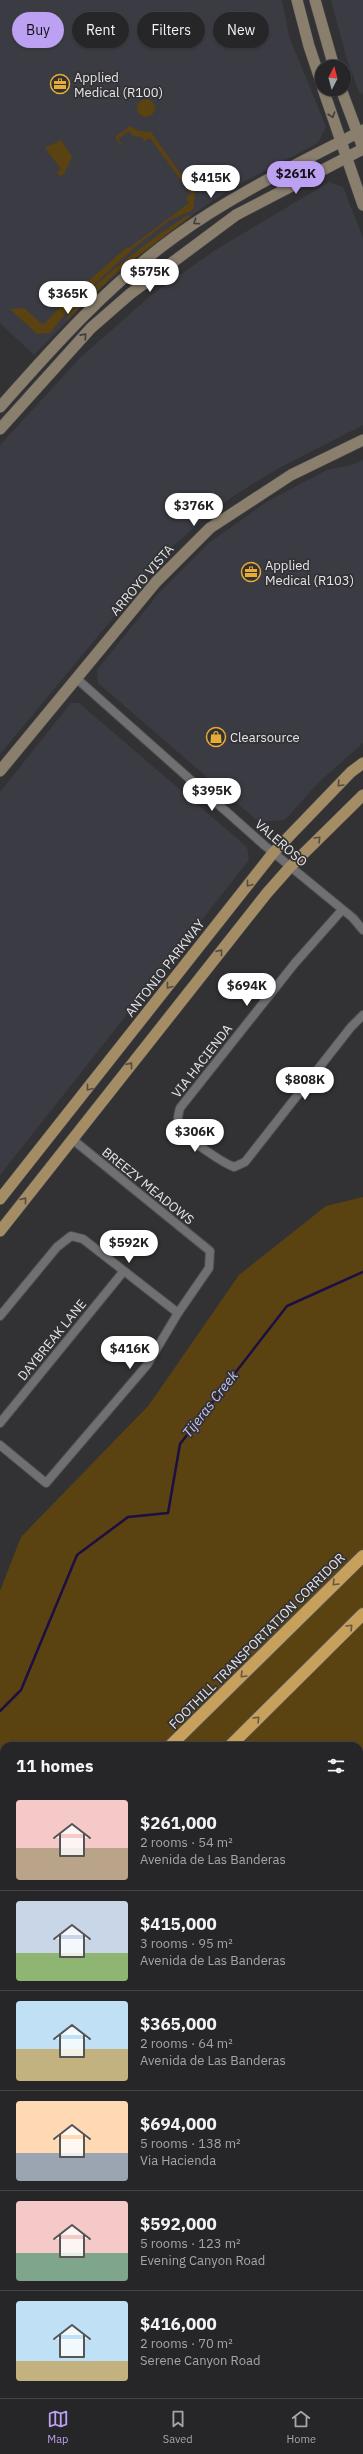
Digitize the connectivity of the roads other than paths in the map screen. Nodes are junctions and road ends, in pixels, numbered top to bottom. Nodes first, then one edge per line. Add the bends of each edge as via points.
1 (297, 0) edge
2 (315, 0) edge
3 (332, 60) edge
4 (315, 65) edge
5 (325, 96) edge
6 (344, 96) edge
7 (360, 131) edge
8 (340, 142) junction
9 (363, 148) edge
10 (346, 156) junction
11 (363, 205) edge
12 (129, 273) junction
13 (47, 354) junction
14 (58, 364) junction
15 (0, 407) edge
16 (0, 419) edge
17 (0, 429) edge
18 (363, 440) edge
19 (76, 678) junction
20 (363, 763) edge
21 (0, 771) edge
22 (363, 795) edge
23 (273, 853) junction
24 (290, 867) junction
25 (342, 910) junction
26 (363, 930) edge
27 (363, 1015) edge
28 (72, 1139) junction
29 (0, 1199) edge
30 (0, 1231) edge
31 (123, 1272) junction
32 (178, 1313) junction
33 (0, 1316) edge
34 (0, 1423) edge
35 (0, 1445) edge
36 (363, 1556) edge
37 (363, 1614) edge
38 (174, 1742) edge
39 (234, 1742) edge

1 - 4 main road
2 - 3 main road
5 -> 8 main road
6 - 7 main road
7 - 8 main road
7 - 9 main road
8 - 10 main road
8 -> 12 main road via 221,206 175,236
9 - 10 main road
10 - 11 main road
14 -> 10 main road via 91,328 130,294 236,215
12 - 13 main road
12 - 14 main road via 123,284 65,342
13 - 15 main road
13 - 16 main road via 42,371
14 - 17 main road
18 - 19 main road, ARROYO VISTA via 291,475 210,528 156,582
19 - 21 main road, ARROYO VISTA
19 - 23 street, VALEROSO
20 -> 23 main road, ANTONIO PARKWAY via 351,772
24 -> 22 main road
23 - 24 street, VALEROSO
23 -> 29 main road, ANTONIO PARKWAY
24 - 25 street, VALEROSO
28 -> 24 main road
25 - 26 street, VALEROSO
25 - 27 street, VIA HACIENDA via 295,963 180,1108 177,1119 181,1130 223,1163 234,1167 245,1162 350,1027
30 -> 28 main road
28 - 32 street, BREEZY MEADOWS via 210,1251 209,1268
31 - 32 street
31 - 33 street via 83,1239 71,1236 57,1246
31 - 34 street, DAYBREAK LANE
32 - 35 street via 147,1366 46,1483
36 -> 38 highway, FOOTHILL TRANSPORTATION CORRIDOR
39 -> 37 highway

